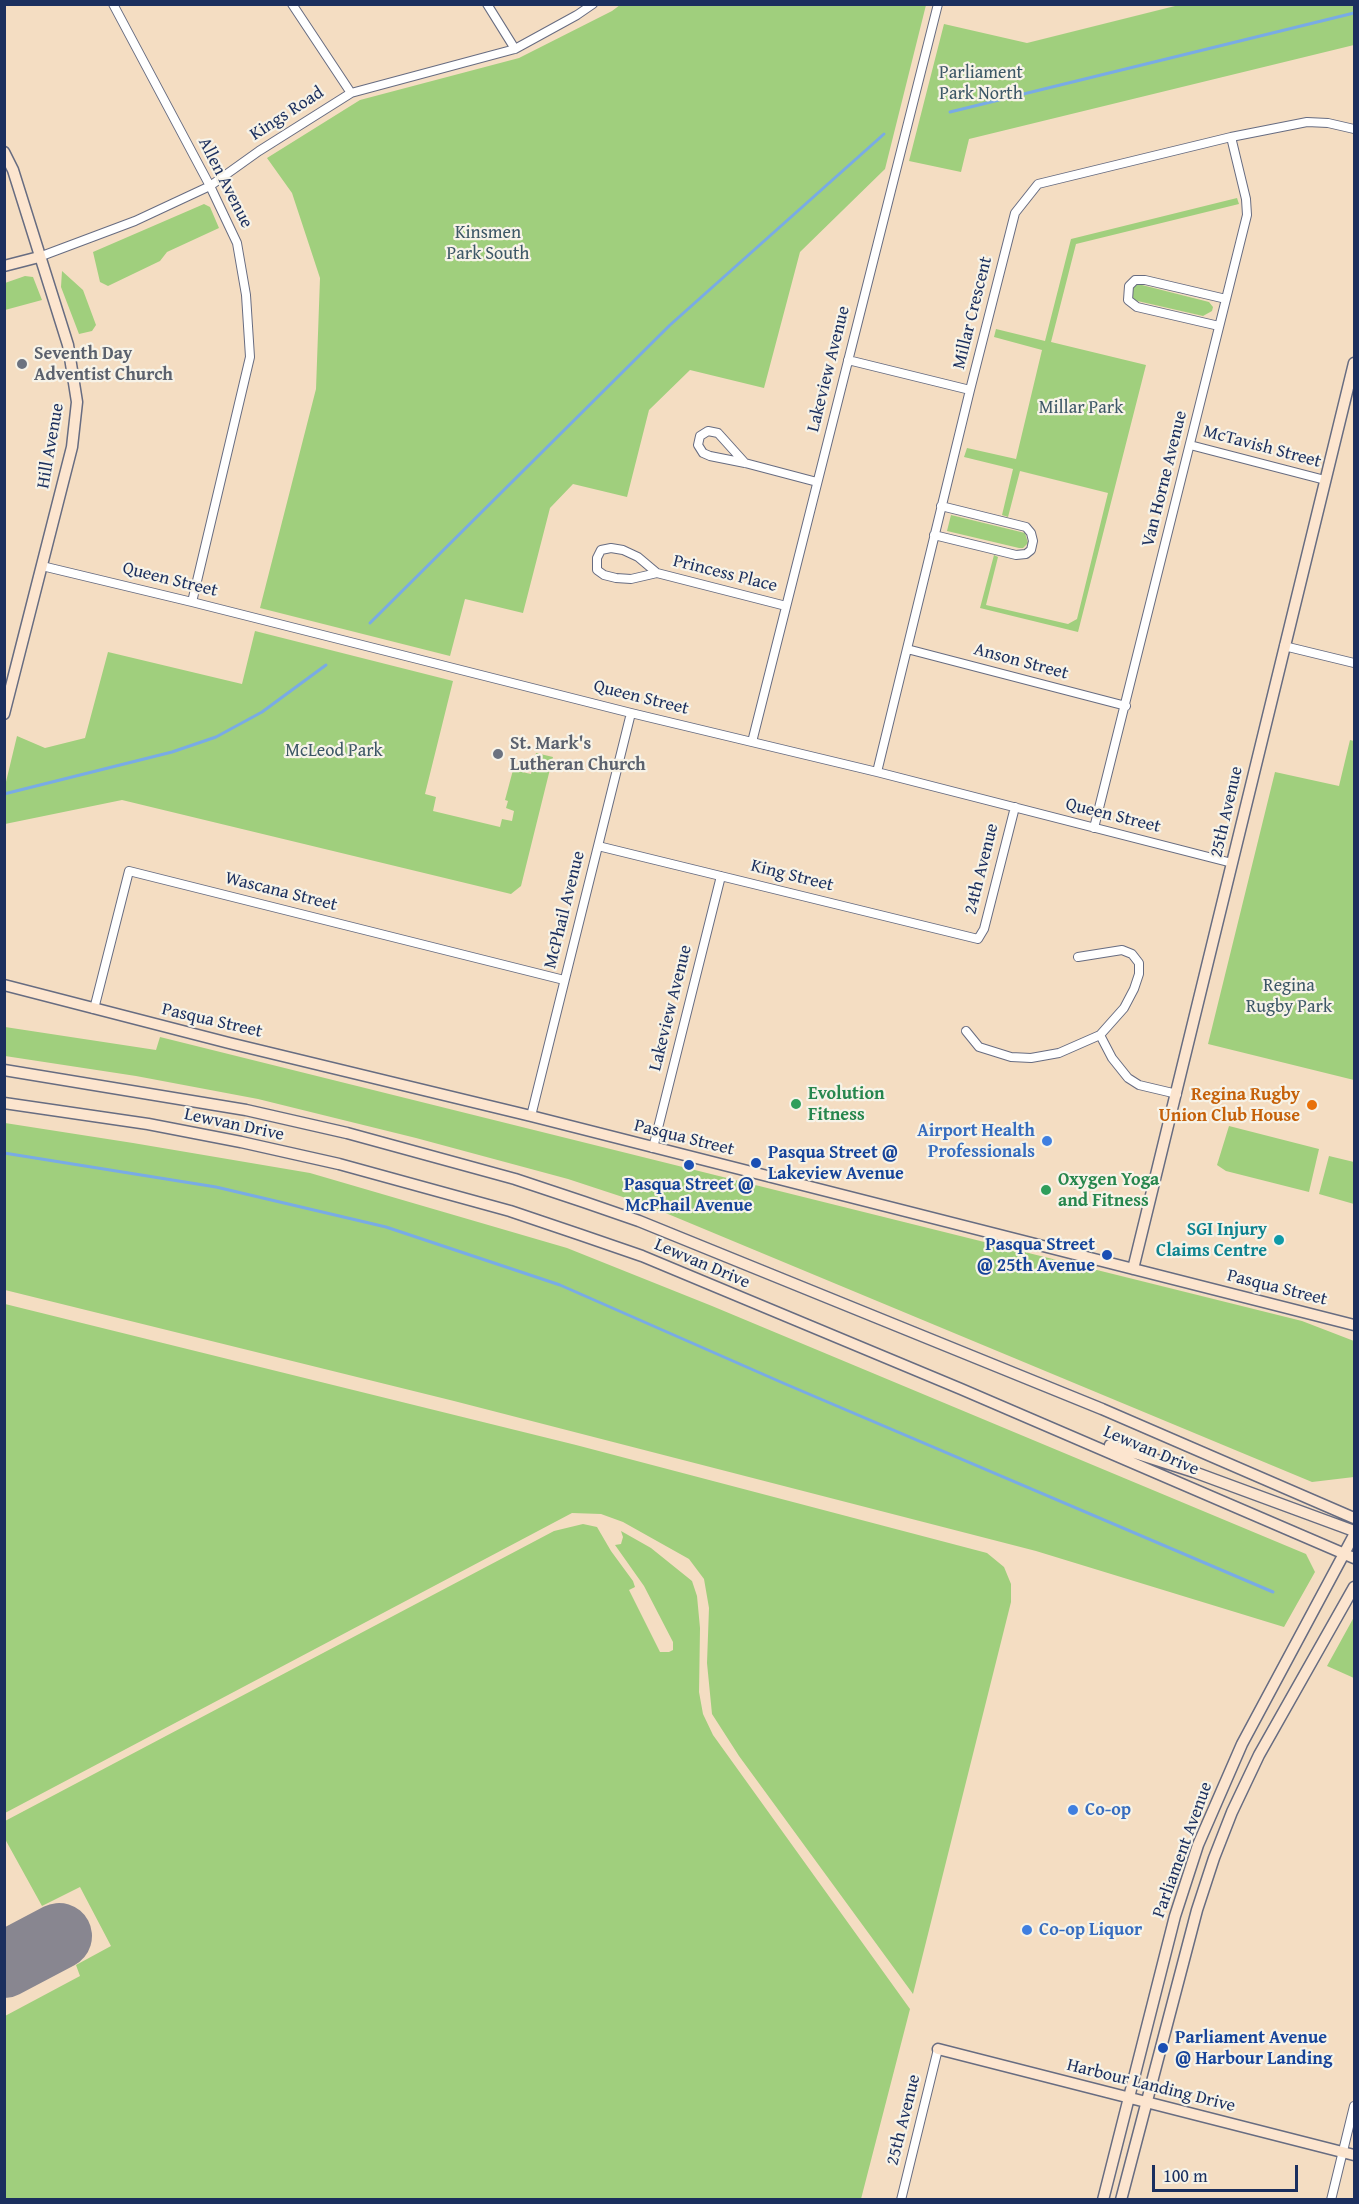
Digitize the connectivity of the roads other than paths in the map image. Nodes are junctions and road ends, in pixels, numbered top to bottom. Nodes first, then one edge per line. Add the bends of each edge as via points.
1 (113, 4) edge
2 (292, 4) edge
3 (487, 4) edge
4 (593, 4) edge
5 (938, 4) edge
6 (514, 49) junction
7 (351, 93) junction
8 (1354, 129) edge
9 (1231, 137) junction
10 (4, 152) edge
11 (210, 186) junction
12 (39, 257) junction
13 (4, 266) edge
14 (1226, 299) junction
15 (1219, 327) junction
16 (848, 360) junction
17 (1354, 363) edge
18 (970, 390) junction
19 (1190, 445) junction
20 (745, 463) junction
21 (1325, 480) junction
22 (817, 482) junction
23 (941, 506) junction
24 (934, 535) junction
25 (42, 566) junction
26 (657, 573) junction
27 (192, 602) junction
28 (786, 606) junction
29 (1284, 646) junction
30 (907, 649) junction
31 (1354, 663) edge
32 (1126, 706) junction
33 (631, 713) junction
34 (4, 714) edge
35 (752, 742) junction
36 (877, 772) junction
37 (1015, 807) junction
38 (1094, 828) junction
39 (598, 846) junction
40 (1232, 863) junction
41 (721, 876) junction
42 (978, 939) joint
43 (1078, 957) dead end
44 (564, 980) junction
45 (4, 986) edge
46 (94, 1009) junction
47 (966, 1031) dead end
48 (1100, 1035) junction
49 (4, 1070) edge
50 (1176, 1094) junction
51 (4, 1103) edge
52 (531, 1116) junction
53 (653, 1148) junction
54 (1133, 1269) junction
55 (1354, 1325) edge
56 (1039, 1421) junction
57 (1354, 1518) edge
58 (1354, 1533) edge
59 (1351, 1553) edge
60 (1354, 1587) edge
61 (938, 2049) joint
62 (1128, 2097) junction
63 (1147, 2102) junction
64 (1354, 2106) edge
65 (1343, 2152) junction
66 (1354, 2155) edge
67 (901, 2199) edge
68 (1102, 2199) edge
69 (1121, 2199) edge
70 (1331, 2199) edge

1 - 11 street, Allen Avenue
2 - 7 street
3 - 6 street
4 - 6 street, Kings Road
5 - 16 street, Lakeview Avenue
6 - 7 street, Kings Road
7 - 11 street, Kings Road
8 - 9 street, Millar Crescent via 1307,122
9 - 14 street, Van Horne Avenue via 1247,215
9 - 18 street, Millar Crescent via 1038,184 1015,213
10 - 12 main road, Hill Avenue
11 - 12 street, Kings Road via 135,221
11 - 27 street, Allen Avenue via 237,243 246,295 250,357
12 - 13 main road, Kings Road
12 - 25 main road, Hill Avenue via 68,345 77,402 72,447
14 - 15 street, Van Horne Avenue
14 - 15 street via 1145,280 1135,280 1129,286 1128,300 1137,307
15 - 19 street, Van Horne Avenue
16 - 18 street
16 - 22 street, Lakeview Avenue
17 - 21 main road, 25th Avenue
18 - 23 street, Millar Crescent
19 - 21 street, McTavish Street
19 - 32 street, Van Horne Avenue
20 - 20 street via 718,433 708,431 700,436 698,445 703,453
20 - 22 street
21 - 29 main road, 25th Avenue
22 - 28 street, Lakeview Avenue
23 - 24 street, Millar Crescent
23 - 24 street via 1026,527 1033,541 1031,550 1016,555
24 - 30 street, Millar Crescent
25 - 27 street, Queen Street
25 - 34 main road, Hill Avenue
26 - 26 street, Princess Place via 622,550 601,550 597,558 597,570 604,575 631,579
26 - 28 street, Princess Place
27 - 33 street, Queen Street
28 - 35 street, Lakeview Avenue
29 - 31 street
29 - 40 main road, 25th Avenue
30 - 32 street, Anson Street
30 - 36 street, Millar Crescent
32 - 38 street, Van Horne Avenue
33 - 35 street, Queen Street
33 - 39 street, McPhail Avenue
35 - 36 street, Queen Street
36 - 37 street, Queen Street
37 - 38 street, Queen Street
37 - 42 street, 24th Avenue via 984,930
38 - 40 street, Queen Street
39 - 41 street, King Street
39 - 44 street, McPhail Avenue
40 - 50 main road, 25th Avenue
41 - 42 street, King Street
41 - 53 street, Lakeview Avenue
43 - 48 street via 1122,950 1139,963 1134,989 1124,1008
44 - 46 street, Wascana Street via 129,871
44 - 52 street, McPhail Avenue
45 - 46 main road, Pasqua Street
46 - 52 main road, Pasqua Street
47 - 48 street via 979,1047 1011,1057 1031,1058 1059,1053
48 - 50 street via 1128,1078 1139,1085
49 - 57 main road, Lewvan Drive via 235,1108 347,1133 584,1202 1102,1409
50 - 54 main road, 25th Avenue
51 - 56 main road, Lewvan Drive via 241,1142 510,1211 642,1256
52 - 53 main road, Pasqua Street
53 - 54 main road, Pasqua Street
54 - 55 main road, Pasqua Street
56 - 58 main road via 1194,1472
56 - 59 main road, Lewvan Drive
58 - 59 main road, Parliament Avenue
59 - 62 main road, Parliament Avenue via 1242,1744 1220,1791 1175,1916
60 - 63 main road, Parliament Avenue via 1259,1755 1232,1812 1197,1910
61 - 62 main road, Harbour Landing Drive
61 - 67 street, 25th Avenue
62 - 63 main road, Harbour Landing Drive
62 - 68 main road, Parliament Avenue
63 - 65 main road, Harbour Landing Drive
63 - 69 main road, Parliament Avenue
64 - 65 street
65 - 66 main road, Harbour Landing Drive
65 - 70 street

